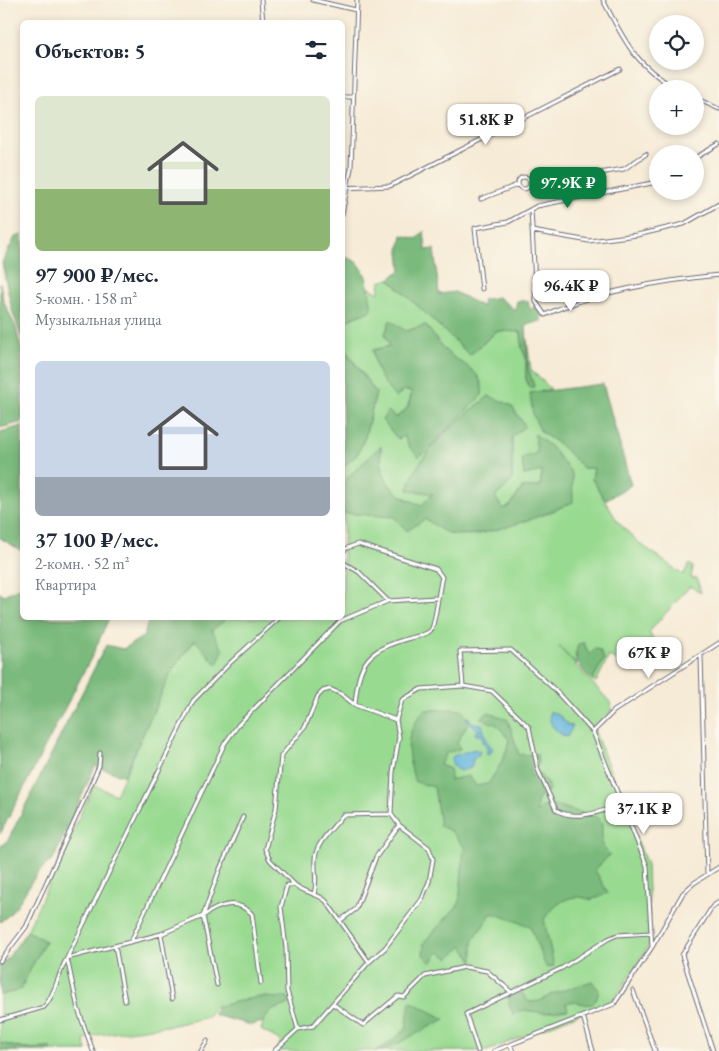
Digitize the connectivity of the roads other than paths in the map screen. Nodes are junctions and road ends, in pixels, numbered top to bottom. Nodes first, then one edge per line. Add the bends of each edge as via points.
1 (261, 0) edge
2 (313, 0) edge
3 (357, 0) edge
4 (603, 0) edge
5 (356, 10) junction
6 (262, 20) edge
7 (620, 69) dead end
8 (664, 80) edge
9 (345, 97) edge
10 (353, 97) junction
11 (704, 102) edge
12 (719, 109) edge
13 (719, 144) edge
14 (704, 153) edge
15 (646, 154) dead end
16 (529, 180) junction
17 (649, 184) edge
18 (517, 185) junction
19 (348, 188) junction
20 (481, 199) dead end
21 (345, 201) edge
22 (719, 204) edge
23 (532, 209) junction
24 (532, 231) junction
25 (719, 275) edge
26 (482, 289) dead end
27 (345, 550) edge
28 (345, 564) edge
29 (436, 598) junction
30 (388, 601) junction
31 (345, 619) edge
32 (277, 620) edge
33 (342, 620) edge
34 (719, 642) edge
35 (701, 656) junction
36 (463, 686) junction
37 (355, 705) junction
38 (396, 720) junction
39 (593, 732) junction
40 (100, 753) dead end
41 (621, 805) junction
42 (392, 814) junction
43 (243, 817) dead end
44 (399, 825) junction
45 (719, 867) edge
46 (708, 874) junction
47 (295, 885) junction
48 (314, 895) junction
49 (719, 902) edge
50 (202, 916) junction
51 (341, 920) junction
52 (651, 933) junction
53 (160, 934) junction
54 (130, 940) junction
55 (115, 946) junction
56 (652, 947) junction
57 (67, 958) junction
58 (0, 961) edge
59 (370, 962) junction
60 (261, 983) dead end
61 (217, 985) dead end
62 (633, 990) dead end
63 (511, 992) junction
64 (172, 999) dead end
65 (125, 1001) dead end
66 (334, 1004) junction
67 (583, 1016) junction
68 (0, 1020) edge
69 (298, 1029) junction
70 (207, 1041) dead end
71 (510, 1045) junction
72 (93, 1051) edge
73 (201, 1051) edge
74 (274, 1051) edge
75 (478, 1051) edge
76 (494, 1051) edge
77 (513, 1051) edge
78 (593, 1051) edge
79 (655, 1051) edge
80 (713, 1051) edge

1 - 6 street
2 - 5 street
3 - 5 street
4 - 8 street via 634,56
5 - 10 street
7 - 19 street via 390,186
9 - 10 street
10 - 19 street
11 - 12 street
13 - 14 street
15 - 16 street via 624,169 544,182
16 - 18 street via 520,178
16 - 18 street via 526,189
17 - 23 street
18 - 20 street
19 - 21 street
22 - 24 street via 684,224 637,235 589,241
23 - 24 street
23 - 26 street via 508,222 474,228
24 - 25 street via 536,302 545,315 567,304 685,278
27 - 29 street via 358,544 436,569 442,577
28 - 30 street via 359,572
29 - 30 street
29 - 37 street via 435,624 428,632 401,640 368,656 362,664
30 - 31 street
32 - 57 street via 193,702
33 - 54 street via 238,724 225,743
34 - 35 street
35 - 39 street via 614,711
35 - 46 street
36 - 38 street via 421,689 402,700
36 - 39 street via 460,651 511,650 554,689
36 - 41 street via 492,691 529,727 538,770 556,810 590,815
37 - 38 street
37 - 47 street via 330,689 323,691 305,726 282,756 276,809 265,850 270,860
38 - 42 street via 399,736 393,772
39 - 41 street
40 - 58 street via 99,766 86,798 26,927
41 - 52 street via 648,866
42 - 44 street
42 - 48 street via 343,816 324,838 314,857 317,879
43 - 50 street
44 - 51 street via 376,857 356,909
44 - 59 street via 429,848 433,859 429,882 422,900
45 - 46 street
46 - 56 street via 684,893
47 - 48 street via 304,893
47 - 69 street via 287,885 281,907 287,991
48 - 51 street via 326,901
49 - 80 street via 712,907 682,955
50 - 53 street
50 - 60 street via 226,904 238,905 252,914
50 - 61 street
51 - 59 street
52 - 56 street
52 - 63 street via 608,939 562,968
53 - 54 street
53 - 64 street
54 - 55 street
55 - 57 street
55 - 65 street
56 - 67 street via 614,1004
57 - 68 street via 44,1007
57 - 72 street via 78,1009
59 - 66 street
62 - 79 street
63 - 66 street via 487,971 465,967 425,976 404,997 398,996 363,1025
63 - 75 street via 466,1014
66 - 69 street via 313,1026
67 - 71 street
67 - 78 street
69 - 74 street
70 - 73 street
71 - 76 street
71 - 77 street

